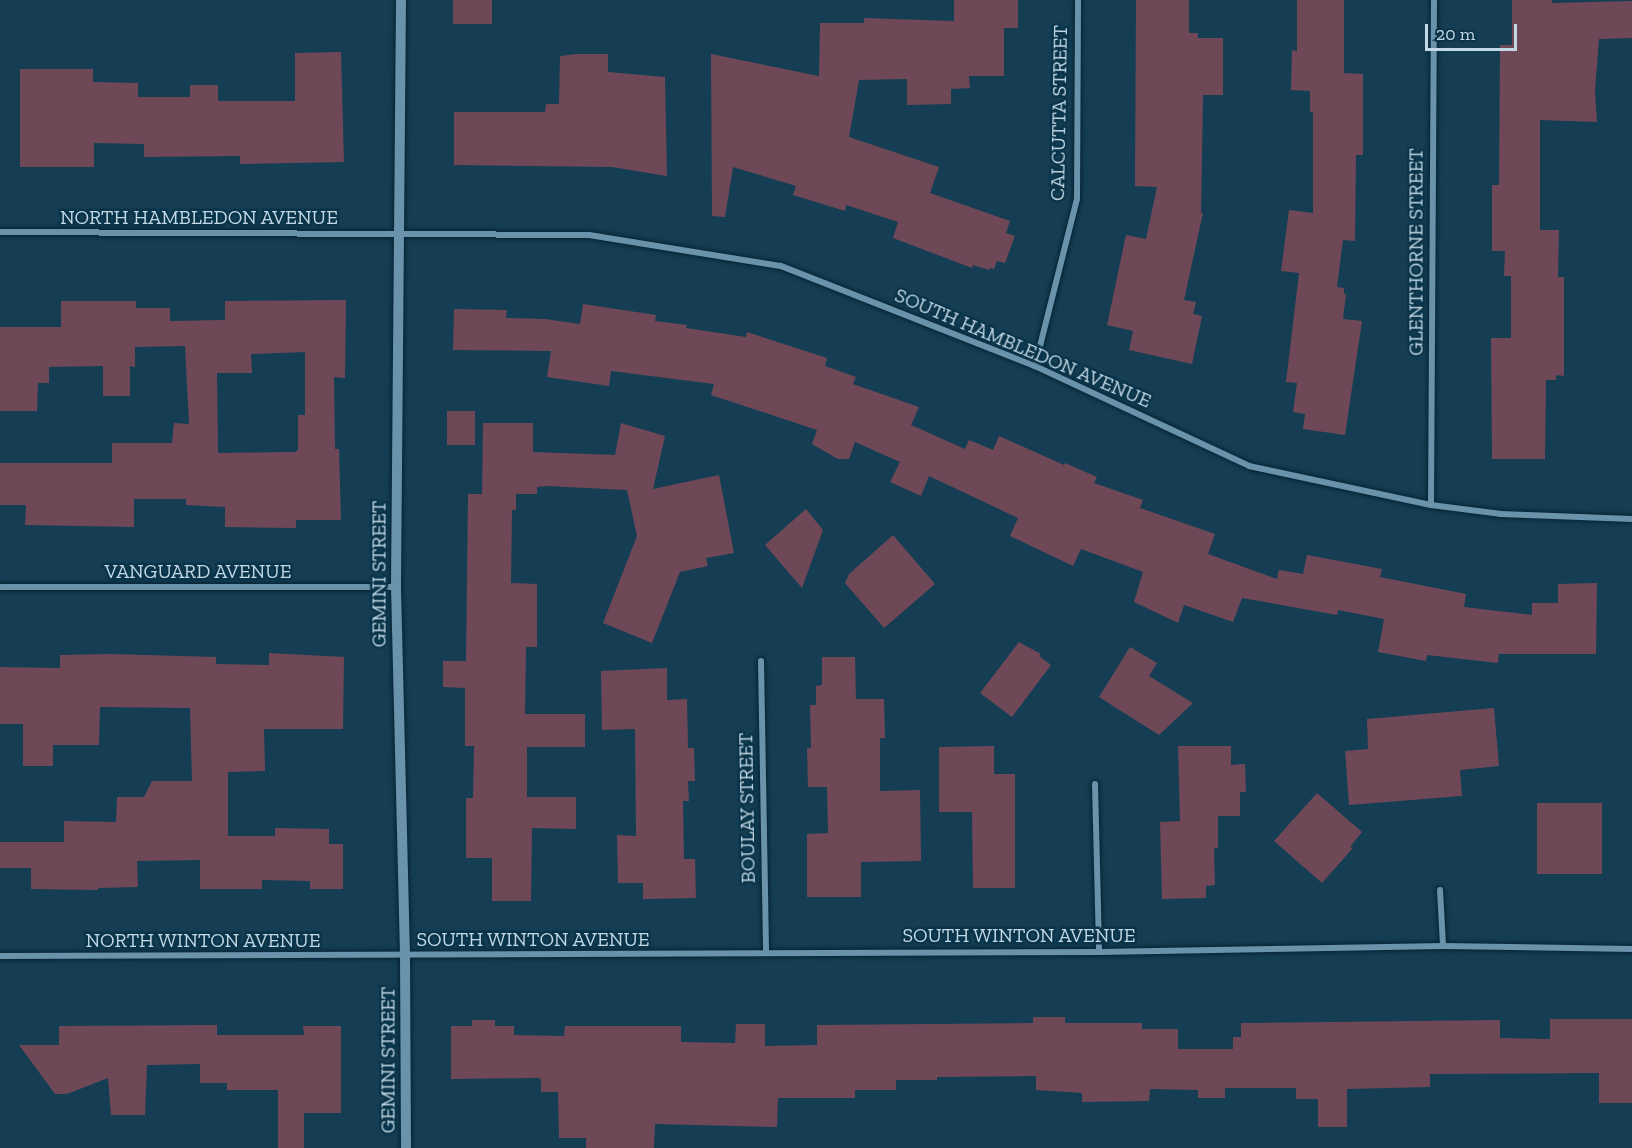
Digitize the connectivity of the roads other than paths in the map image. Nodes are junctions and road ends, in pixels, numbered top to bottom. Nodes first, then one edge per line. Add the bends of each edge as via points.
1 (401, 0) edge
2 (1078, 0) edge
3 (1434, 0) edge
4 (0, 232) edge
5 (397, 234) junction
6 (1035, 366) junction
7 (1431, 505) junction
8 (1632, 519) edge
9 (0, 587) edge
10 (396, 587) junction
11 (761, 661) dead end
12 (1095, 784) dead end
13 (1440, 890) dead end
14 (1443, 946) junction
15 (1632, 949) edge
16 (1100, 952) junction
17 (766, 953) junction
18 (0, 956) edge
19 (405, 956) junction
20 (406, 1148) edge

1 - 5 street, GEMINI STREET
2 - 6 street, CALCUTTA STREET via 1077,199
3 - 7 street, GLENTHORNE STREET
4 - 5 street, NORTH HAMBLEDON AVENUE
5 - 6 street, SOUTH HAMBLEDON AVENUE via 589,235 781,266
5 - 10 street, GEMINI STREET
6 - 7 street, SOUTH HAMBLEDON AVENUE via 1249,466
7 - 8 street, SOUTH HAMBLEDON AVENUE via 1501,514
9 - 10 street, VANGUARD AVENUE
10 - 19 street, GEMINI STREET
11 - 17 street, BOULAY STREET
12 - 16 street
13 - 14 street
14 - 15 street, SOUTH WINTON AVENUE
14 - 16 street, SOUTH WINTON AVENUE
16 - 17 street, SOUTH WINTON AVENUE
17 - 19 street, SOUTH WINTON AVENUE
18 - 19 street, NORTH WINTON AVENUE
19 - 20 street, GEMINI STREET

